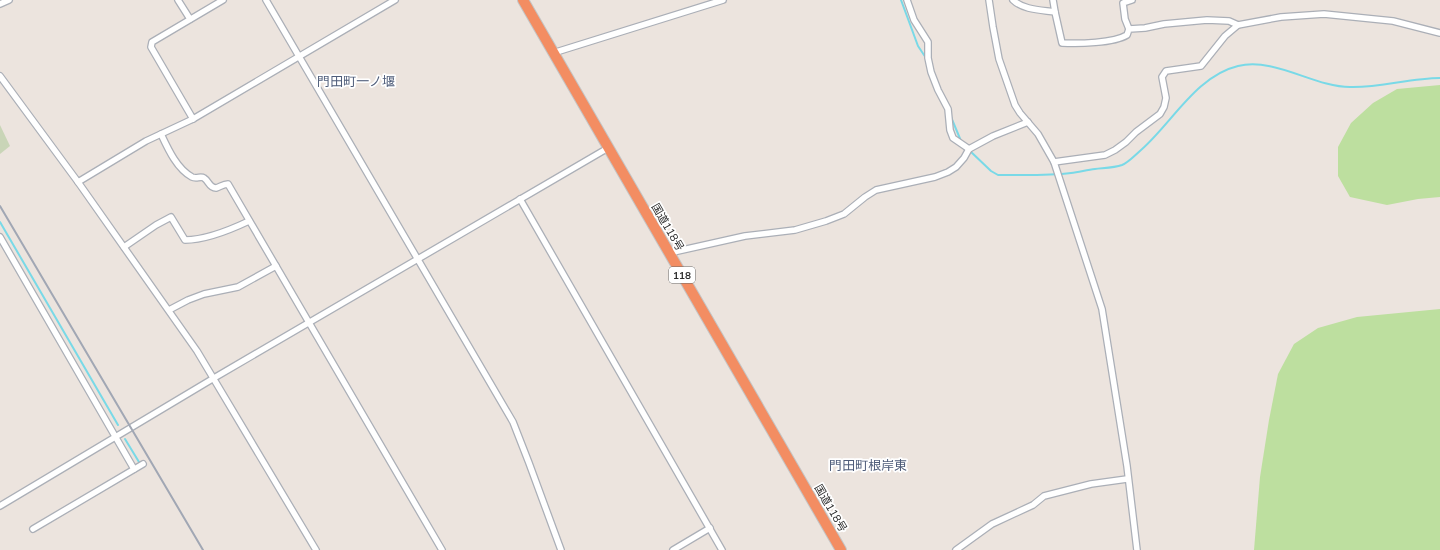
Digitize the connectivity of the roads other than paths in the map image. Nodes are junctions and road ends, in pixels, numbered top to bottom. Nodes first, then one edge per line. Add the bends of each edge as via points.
1 (9, 0) edge
2 (178, 0) edge
3 (223, 0) edge
4 (266, 0) edge
5 (395, 0) edge
6 (523, 0) edge
7 (723, 0) edge
8 (906, 0) edge
9 (990, 0) edge
10 (1013, 0) edge
11 (1053, 0) edge
12 (1132, 0) edge
13 (0, 4) edge
14 (1055, 12) junction
15 (190, 19) junction
16 (1238, 24) junction
17 (1129, 29) junction
18 (1440, 33) edge
19 (553, 52) junction
20 (299, 56) junction
21 (0, 76) edge
22 (193, 119) junction
23 (1028, 122) junction
24 (160, 134) junction
25 (608, 148) junction
26 (969, 149) junction
27 (1054, 162) junction
28 (78, 182) junction
29 (520, 199) junction
30 (248, 221) junction
31 (0, 237) edge
32 (124, 247) junction
33 (669, 252) junction
34 (418, 259) junction
35 (276, 266) junction
36 (169, 310) junction
37 (310, 322) junction
38 (214, 378) junction
39 (115, 437) junction
40 (143, 464) dead end
41 (134, 469) junction
42 (1128, 479) junction
43 (0, 506) edge
44 (710, 528) junction
45 (33, 529) dead end
46 (316, 550) edge
47 (442, 550) edge
48 (561, 550) edge
49 (673, 550) edge
50 (722, 550) edge
51 (841, 550) edge
52 (956, 550) edge
53 (1137, 550) edge

1 - 13 street
2 - 15 street
3 - 15 street
4 - 20 street
5 - 20 street
6 - 19 highway, 国道118号 / 118
7 - 19 street
8 - 26 street via 914,20 928,42 931,72 948,109 953,138
9 - 23 street via 999,59 1015,105
10 - 14 street via 1023,6
11 - 14 street
12 - 17 street via 1123,2
14 - 17 street via 1062,43 1120,39 1127,36
15 - 22 street via 152,42 151,47
16 - 17 street via 1207,20
16 - 18 street via 1280,17 1324,14 1393,21
16 - 27 street via 1201,66 1166,71 1163,74 1166,98 1164,108 1115,150 1105,155
19 - 25 highway, 国道118号 / 118
20 - 22 street
20 - 34 street
21 - 28 street
22 - 24 street
23 - 26 street
23 - 27 street
24 - 28 street
24 - 30 street via 175,159 191,176 205,178 211,187 215,188 228,184
25 - 29 street
25 - 33 highway, 国道118号 / 118
26 - 33 street via 960,162 948,172 876,190 844,214 826,221 795,230 745,236
27 - 42 street via 1102,309
28 - 32 street
29 - 34 street
29 - 44 street
30 - 32 street via 230,230 185,240 171,217
30 - 35 street
31 - 39 street
32 - 36 street
33 - 51 highway, 国道118号 / 118
34 - 37 street
34 - 48 street via 513,422
35 - 36 street via 238,287 204,294
35 - 37 street
36 - 38 street
37 - 38 street
37 - 47 street
38 - 39 street
38 - 46 street
39 - 41 street
39 - 43 street
40 - 41 street
41 - 45 street
42 - 52 street via 1091,484 1044,496 1033,505 992,524
42 - 53 street
44 - 49 street
44 - 50 street

